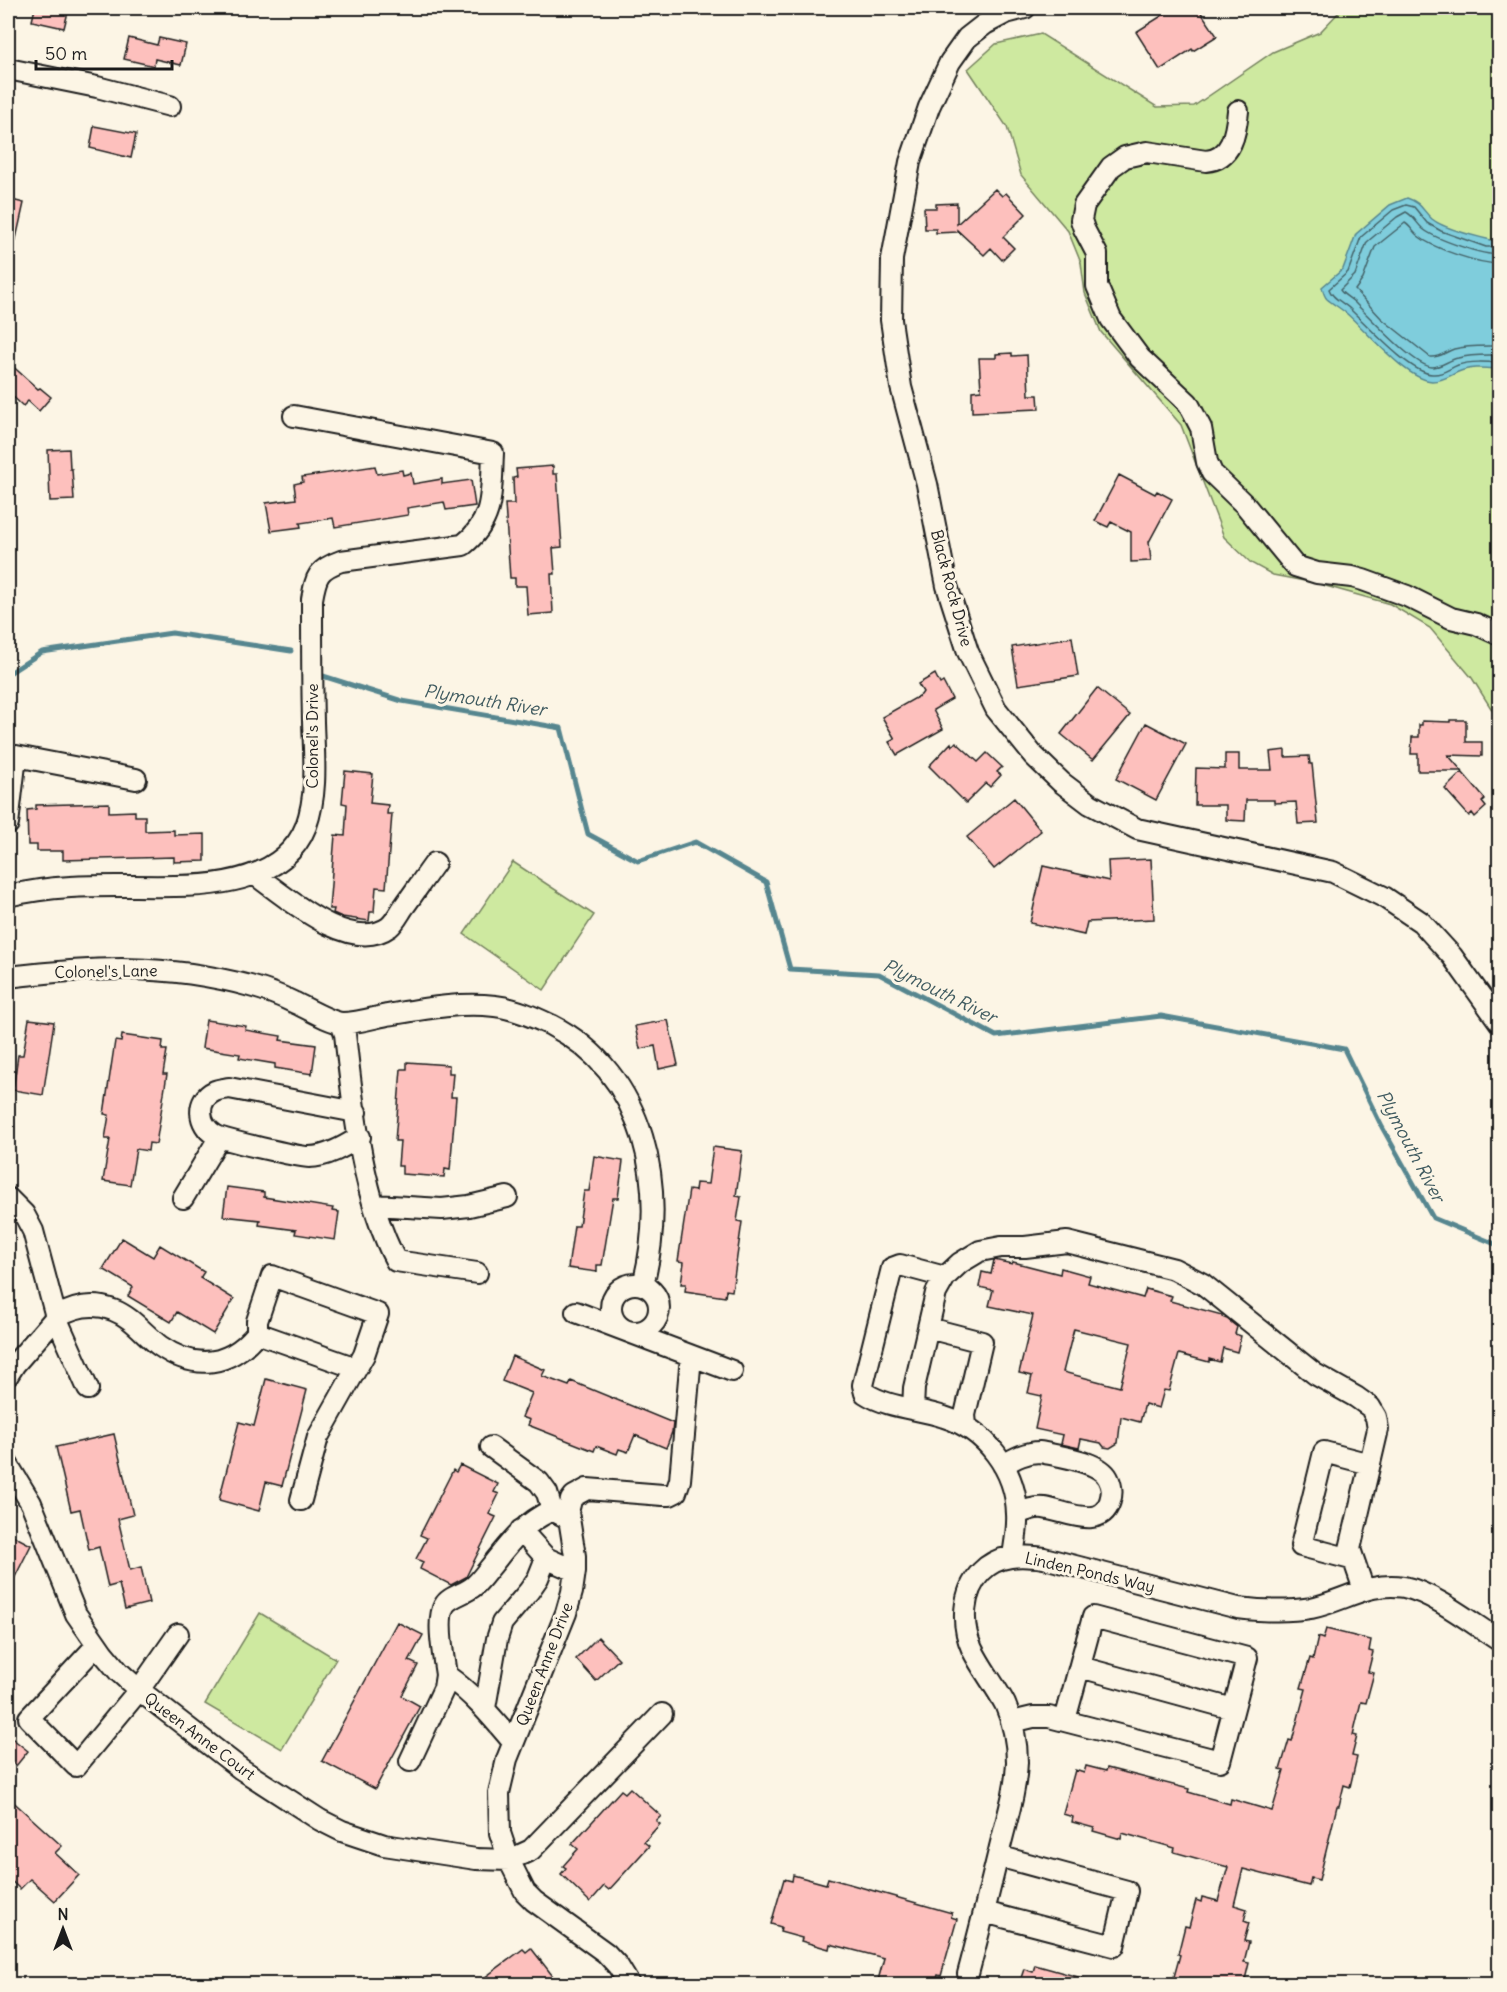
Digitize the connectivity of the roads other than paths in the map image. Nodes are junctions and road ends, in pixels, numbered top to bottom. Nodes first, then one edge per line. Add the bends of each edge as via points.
1 (1025, 8) edge
2 (8, 69) edge
3 (170, 105) dead end
4 (1238, 111) dead end
5 (294, 416) dead end
6 (1500, 635) edge
7 (136, 779) dead end
8 (8, 824) edge
9 (435, 863) dead end
10 (254, 874) junction
11 (8, 896) edge
12 (8, 977) edge
13 (341, 1023) junction
14 (1500, 1023) edge
15 (356, 1112) junction
16 (360, 1137) junction
17 (219, 1138) junction
18 (507, 1197) dead end
19 (8, 1198) edge
20 (183, 1198) dead end
21 (374, 1205) junction
22 (477, 1273) dead end
23 (945, 1277) junction
24 (642, 1285) junction
25 (576, 1312) dead end
26 (56, 1317) junction
27 (928, 1328) junction
28 (626, 1331) junction
29 (257, 1333) junction
30 (691, 1356) junction
31 (356, 1368) junction
32 (732, 1371) dead end
33 (8, 1375) edge
34 (88, 1389) dead end
35 (913, 1409) junction
36 (966, 1425) junction
37 (491, 1448) dead end
38 (1370, 1464) junction
39 (8, 1465) edge
40 (1003, 1465) junction
41 (301, 1500) dead end
42 (560, 1514) junction
43 (1017, 1514) junction
44 (521, 1530) junction
45 (1012, 1556) junction
46 (546, 1558) junction
47 (1351, 1558) junction
48 (575, 1571) junction
49 (1364, 1590) junction
50 (178, 1634) dead end
51 (1500, 1641) edge
52 (97, 1645) junction
53 (1080, 1667) junction
54 (446, 1675) junction
55 (139, 1690) junction
56 (485, 1708) junction
57 (1233, 1709) junction
58 (662, 1714) dead end
59 (1065, 1720) junction
60 (1012, 1722) junction
61 (513, 1742) junction
62 (410, 1761) dead end
63 (998, 1856) junction
64 (508, 1860) junction
65 (984, 1912) junction
66 (967, 1981) edge
67 (628, 1984) edge

1 - 14 street, Black Rock Drive via 985,24 967,38 950,62 928,107 910,162 892,259 891,320 901,387 927,484 947,586 968,652 996,709 1033,755 1090,804 1137,829 1333,872 1384,897 1421,922 1452,956
2 - 3 street
4 - 6 street via 1232,143 1221,156 1206,161 1159,152 1136,154 1112,167 1089,197 1081,220 1096,249 1097,286 1104,306 1140,358 1191,408 1201,428 1212,473 1295,566 1363,580
5 - 10 street, Colonel's Drive via 493,453 490,501 475,536 463,545 341,561 320,572 312,600 311,807 297,844
7 - 8 street via 16,756
9 - 10 street via 391,926 380,932 360,934 319,921
10 - 11 street, Colonel's Drive via 219,884 72,886
12 - 13 street, Colonel's Lane via 109,968 185,972 264,990
13 - 15 street
13 - 24 street via 434,1007 498,1006 538,1019 582,1045 619,1087 640,1129 648,1159 653,1212
15 - 16 street
15 - 17 street via 229,1088 207,1097 200,1114 202,1122
16 - 17 street via 344,1147 308,1157
16 - 21 street
17 - 20 street
18 - 21 street via 442,1209
19 - 26 street via 24,1214 33,1231
21 - 22 street via 396,1262
23 - 27 street via 936,1293
23 - 35 street via 900,1265 892,1268 863,1385 864,1393 876,1401
23 - 38 street via 980,1251 1067,1242 1174,1269 1203,1284 1315,1374 1370,1407 1378,1429
24 - 28 street via 623,1287 612,1299 614,1322
24 - 28 street via 658,1299 658,1315 642,1332
25 - 28 street
26 - 29 street via 69,1309 92,1305 113,1310 160,1346 199,1363 237,1353
26 - 33 street
26 - 34 street
27 - 35 street
27 - 36 street via 982,1342
28 - 30 street
29 - 31 street
29 - 31 street via 257,1321 272,1276 378,1314
30 - 32 street
30 - 42 street via 676,1492 663,1495 587,1490 574,1496 568,1512
31 - 41 street via 318,1437
35 - 36 street
36 - 40 street via 996,1452
37 - 42 street, Queen Anne Drive via 539,1482
38 - 47 street
38 - 47 street via 1324,1452 1301,1546
39 - 52 street, Queen Anne Court via 31,1503 76,1614
40 - 43 street via 1015,1495
40 - 43 street via 1022,1455 1040,1452 1091,1464 1106,1474 1111,1484 1109,1504 1093,1517 1045,1508
42 - 44 street via 536,1518
42 - 48 street, Queen Anne Drive via 575,1556
43 - 45 street
44 - 46 street
44 - 54 street via 475,1585 444,1606 441,1626
45 - 49 street, Linden Ponds Way via 1044,1558 1260,1611 1311,1608
45 - 60 street, Linden Ponds Way via 997,1560 976,1578 969,1590 965,1622 972,1649
46 - 48 street
46 - 56 street via 534,1584 502,1623
47 - 49 street
48 - 61 street, Queen Anne Drive via 569,1602
49 - 51 street, Linden Ponds Way via 1389,1586 1416,1591
50 - 55 street
52 - 55 street, Queen Anne Court
52 - 55 street via 29,1718 76,1766
53 - 57 street
53 - 57 street via 1093,1617 1236,1655 1246,1658
53 - 59 street
54 - 56 street
54 - 62 street via 444,1688
55 - 64 street, Queen Anne Court via 241,1769 342,1831 384,1845
56 - 61 street
57 - 59 street via 1220,1761
58 - 64 street via 531,1850
59 - 60 street via 1048,1716
60 - 63 street, Linden Ponds Way via 1016,1777
61 - 64 street, Queen Anne Drive via 501,1778 498,1806
63 - 65 street, Linden Ponds Way
63 - 65 street via 1127,1891 1114,1946
64 - 67 street, Queen Anne Drive via 534,1901 613,1959
65 - 66 street, Linden Ponds Way

